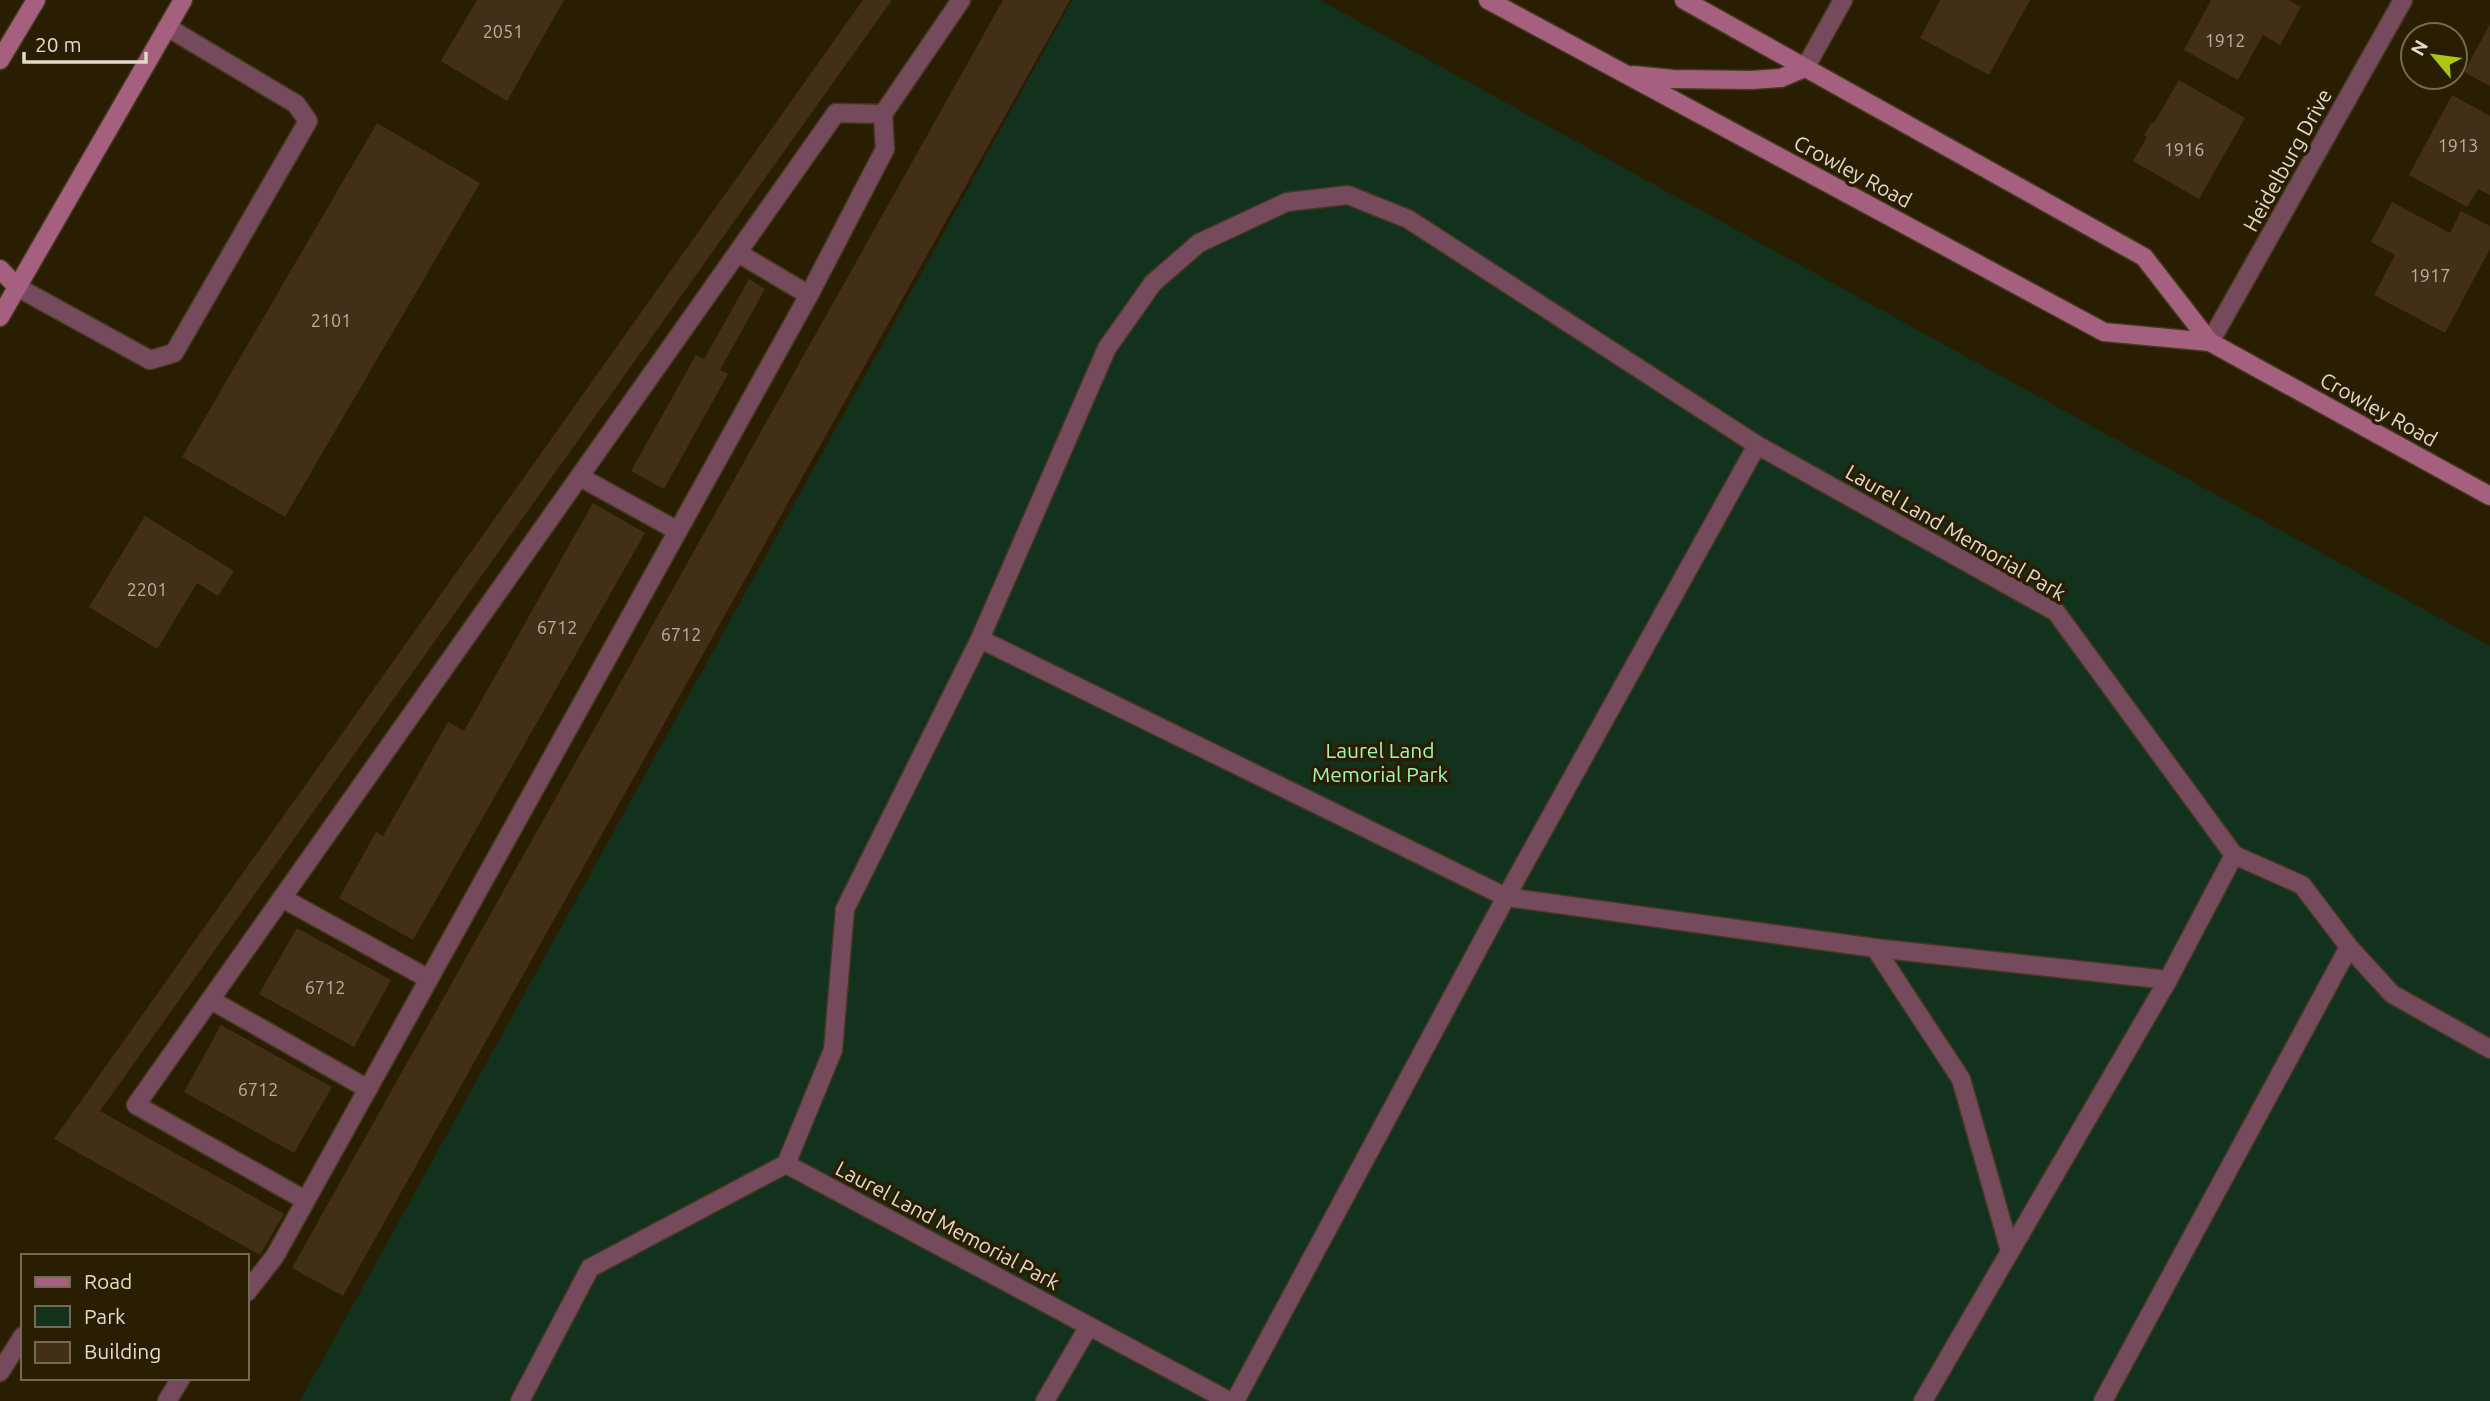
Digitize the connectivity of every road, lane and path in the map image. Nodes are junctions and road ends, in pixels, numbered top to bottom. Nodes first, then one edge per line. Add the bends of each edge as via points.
1 (36, 0) edge
2 (183, 0) edge
3 (961, 0) edge
4 (1488, 0) edge
5 (1684, 0) edge
6 (1843, 0) edge
7 (2403, 0) edge
8 (167, 27) junction
9 (0, 60) edge
10 (1805, 68) junction
11 (1623, 73) junction
12 (883, 114) junction
13 (738, 253) junction
14 (0, 269) edge
15 (17, 287) junction
16 (809, 295) junction
17 (0, 317) edge
18 (2210, 342) junction
19 (1756, 446) junction
20 (580, 477) junction
21 (2490, 496) edge
22 (678, 531) junction
23 (980, 639) junction
24 (2234, 855) junction
25 (282, 898) junction
26 (1506, 898) junction
27 (2349, 947) junction
28 (1875, 948) junction
29 (429, 979) junction
30 (2168, 980) junction
31 (211, 1000) junction
32 (2490, 1049) edge
33 (368, 1088) junction
34 (786, 1164) junction
35 (305, 1200) junction
36 (2010, 1251) junction
37 (248, 1291) edge
38 (1089, 1326) junction
39 (21, 1339) edge
40 (0, 1372) edge
41 (180, 1380) edge
42 (167, 1401) edge
43 (520, 1401) edge
44 (1045, 1401) edge
45 (1230, 1401) edge
46 (1235, 1401) edge
47 (1923, 1401) edge
48 (2103, 1401) edge

1 - 9 main road
2 - 8 main road
3 - 12 street
4 - 11 main road, Crowley Road
5 - 10 main road, Crowley Road
6 - 10 street
7 - 18 street, Heidelburg Drive
8 - 15 main road
8 - 15 street via 296,104 308,121 174,354 150,360
10 - 11 main road via 1781,78 1752,80
10 - 18 main road, Crowley Road via 2144,257
11 - 18 main road, Crowley Road via 2104,332
12 - 13 street via 836,113
12 - 16 street via 885,149
13 - 16 street
13 - 20 street
14 - 15 main road
15 - 17 main road
16 - 22 street
18 - 21 main road, Crowley Road
19 - 23 street, Laurel Land Memorial Park via 1408,219 1348,195 1287,202 1199,243 1153,283 1107,348
19 - 24 street, Laurel Land Memorial Park via 2056,612
19 - 26 street
20 - 22 street
20 - 25 street
22 - 29 street
23 - 26 street
23 - 34 street, Laurel Land Memorial Park via 845,909 833,1049
24 - 27 street, Laurel Land Memorial Park via 2302,886
24 - 30 street
25 - 29 street
25 - 31 street
26 - 28 street
26 - 46 street
27 - 32 street, Laurel Land Memorial Park via 2392,994
27 - 48 street
28 - 30 street
28 - 36 street via 1961,1079
29 - 33 street
30 - 36 street
31 - 33 street
31 - 35 street via 136,1105
33 - 35 street
34 - 38 street, Laurel Land Memorial Park
34 - 43 street via 590,1268
35 - 37 street via 275,1256
36 - 47 street
38 - 44 street
38 - 45 street, Laurel Land Memorial Park
39 - 40 street
41 - 42 street

